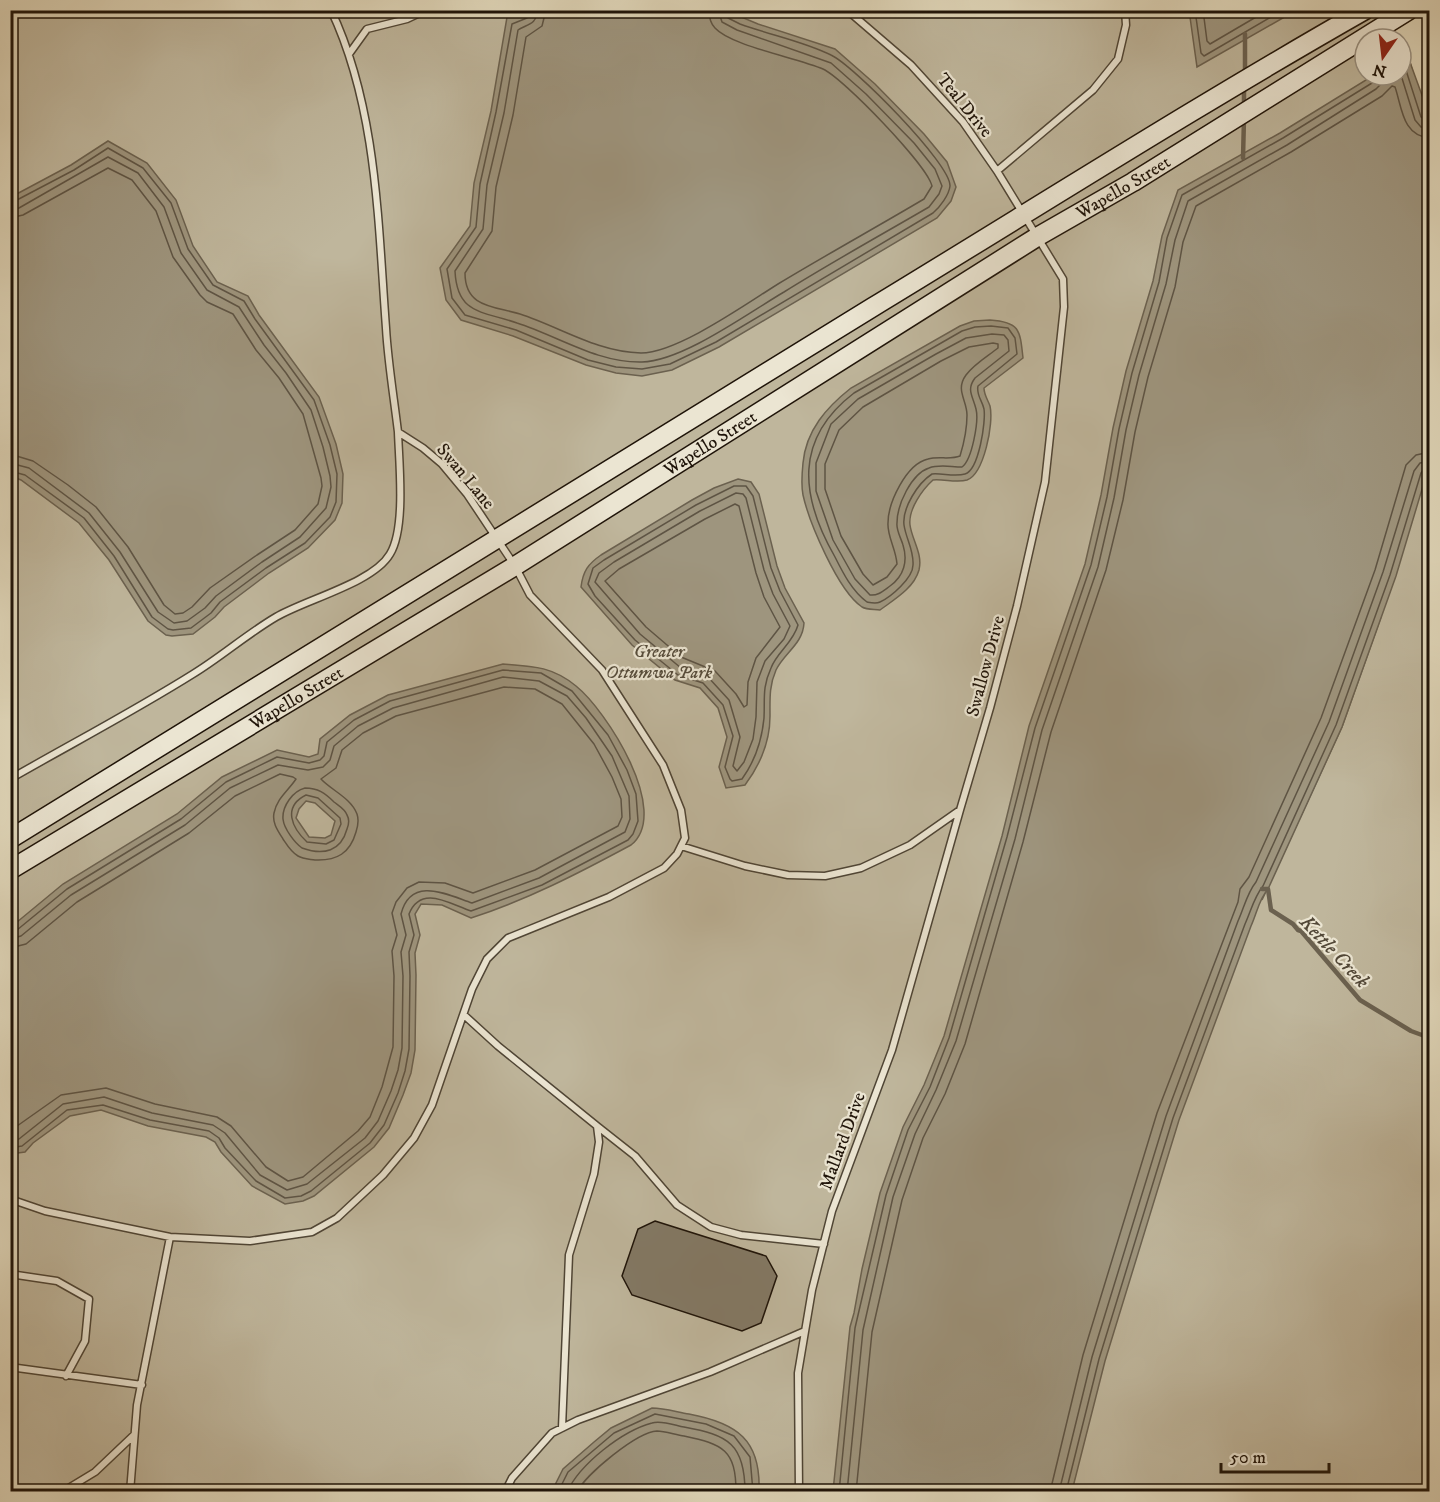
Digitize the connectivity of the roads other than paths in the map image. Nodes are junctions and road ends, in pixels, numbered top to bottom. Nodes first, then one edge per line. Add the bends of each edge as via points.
1 (331, 10) edge
2 (426, 10) edge
3 (847, 10) edge
4 (1125, 10) edge
5 (1365, 10) edge
6 (1409, 10) edge
7 (349, 54) junction
8 (997, 171) junction
9 (1023, 215) junction
10 (1037, 237) junction
11 (398, 432) junction
12 (496, 538) junction
13 (515, 566) junction
14 (10, 778) edge
15 (960, 810) junction
16 (10, 839) edge
17 (681, 846) junction
18 (10, 870) edge
19 (464, 1015) junction
20 (597, 1126) junction
21 (10, 1199) edge
22 (170, 1237) junction
23 (824, 1244) junction
24 (10, 1274) edge
25 (805, 1331) junction
26 (10, 1367) edge
27 (66, 1376) junction
28 (142, 1385) junction
29 (562, 1428) junction
30 (135, 1435) junction
31 (62, 1491) edge
32 (130, 1491) edge
33 (505, 1491) edge
34 (799, 1491) edge

1 - 7 lane
2 - 7 lane via 367,29
3 - 8 lane, Teal Drive via 911,65 963,122
4 - 8 lane via 1126,25 1118,59 1106,75 1094,90
5 - 9 main road, Wapello Street
6 - 10 main road, Wapello Street via 1133,182
7 - 11 lane via 373,165
8 - 9 lane, Teal Drive
9 - 10 lane, Teal Drive
9 - 12 main road, Wapello Street
10 - 13 main road, Wapello Street
10 - 15 lane, Swallow Drive via 1063,279 1064,307 1045,482 1011,628
11 - 12 lane, Swan Lane via 442,464
11 - 14 lane via 398,532 390,554 370,576 276,617 194,674
12 - 13 lane, Swan Lane
12 - 16 main road, Wapello Street
13 - 17 lane, Swan Lane via 530,594 602,670 663,765 681,810 685,838
13 - 18 main road, Wapello Street
15 - 17 lane via 910,845 861,868 825,876 788,875
15 - 23 lane, Mallard Drive via 892,1050 832,1211
17 - 19 lane via 664,868 609,897 508,938 487,959
19 - 20 lane
19 - 22 lane via 432,1105 414,1138 383,1175 337,1218 312,1232 250,1241
20 - 23 lane via 635,1156 678,1205 711,1227 741,1235
20 - 29 lane via 594,1174 569,1255
21 - 22 lane via 45,1211
22 - 28 lane
23 - 25 lane, Mallard Drive
24 - 27 lane via 57,1281 88,1299 85,1341
25 - 29 lane
25 - 34 lane, Mallard Drive via 798,1374
26 - 27 lane
27 - 28 lane
28 - 30 lane
29 - 33 lane via 552,1433
30 - 31 lane via 96,1472
30 - 32 lane

